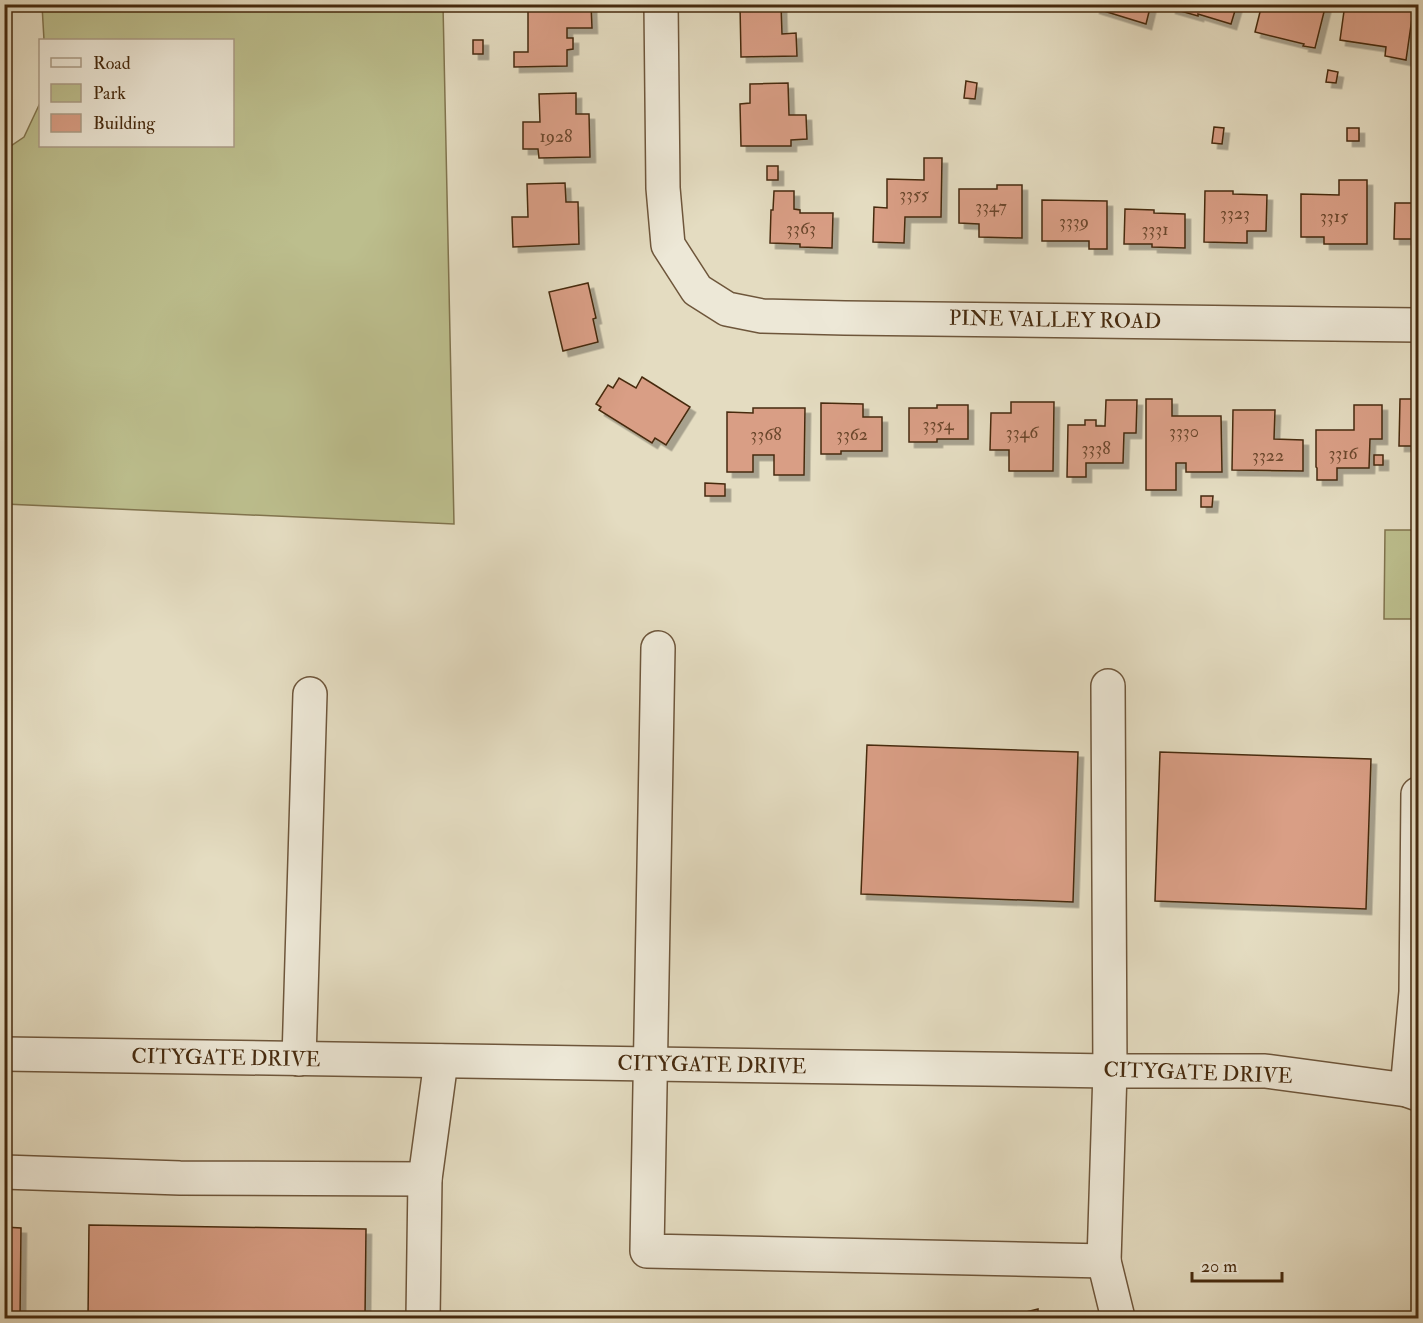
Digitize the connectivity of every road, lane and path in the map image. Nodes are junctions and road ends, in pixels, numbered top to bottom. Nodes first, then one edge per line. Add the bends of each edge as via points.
1 (661, 4) edge
2 (1419, 325) edge
3 (658, 648) dead end
4 (1108, 686) dead end
5 (310, 694) dead end
6 (1419, 794) edge
7 (1417, 992) edge
8 (4, 1054) edge
9 (299, 1059) junction
10 (441, 1061) junction
11 (649, 1064) junction
12 (1110, 1071) junction
13 (1413, 1092) edge
14 (4, 1172) edge
15 (425, 1179) junction
16 (1104, 1261) junction
17 (423, 1318) edge
18 (1118, 1318) edge

1 - 2 street, PINE VALLEY ROAD via 663,188 668,245 697,290 727,309 762,316 845,318
3 - 11 street
4 - 12 street
5 - 9 street
6 - 7 street
7 - 13 street
8 - 9 street, CITYGATE DRIVE
9 - 10 street, CITYGATE DRIVE
10 - 11 street, CITYGATE DRIVE
10 - 15 street
11 - 12 street, CITYGATE DRIVE
11 - 16 street via 647,1251
12 - 13 street, CITYGATE DRIVE via 1265,1071
12 - 16 street
14 - 15 street via 180,1178
15 - 17 street
16 - 18 street

